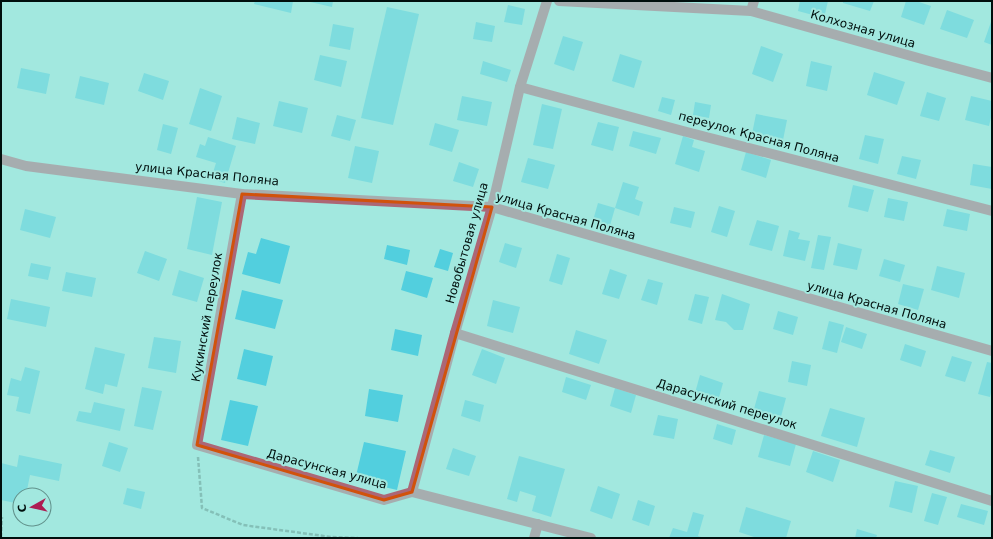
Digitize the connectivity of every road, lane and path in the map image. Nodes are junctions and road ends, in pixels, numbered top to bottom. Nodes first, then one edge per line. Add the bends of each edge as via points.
1 (547, 1) edge
2 (559, 1) edge
3 (753, 6) edge
4 (992, 78) edge
5 (520, 87) junction
6 (1, 159) edge
7 (242, 194) junction
8 (492, 207) junction
9 (992, 211) edge
10 (454, 333) junction
11 (992, 351) edge
12 (197, 445) junction
13 (412, 492) junction
14 (992, 501) edge
15 (2, 517) edge
16 (538, 524) junction
17 (1, 537) edge
18 (358, 538) edge
19 (534, 538) edge
20 (591, 538) edge

1 - 5 street, Новобытовая улица
2 - 3 street, Колхозная улица
3 - 4 street, Колхозная улица
5 - 8 street, Новобытовая улица
5 - 9 street, переулок Красная Поляна
6 - 7 street, улица Красная Поляна via 26,166
7 - 8 street, улица Красная Поляна
7 - 12 street, Кукинский переулок
8 - 10 street, Новобытовая улица
8 - 11 street, улица Красная Поляна
10 - 13 street, Новобытовая улица
10 - 14 street, Дарасунский переулок
12 - 13 street, Дарасунская улица via 384,500
12 - 18 path via 202,508 243,525 331,537
13 - 16 street
15 - 17 path
16 - 19 street
16 - 20 street

